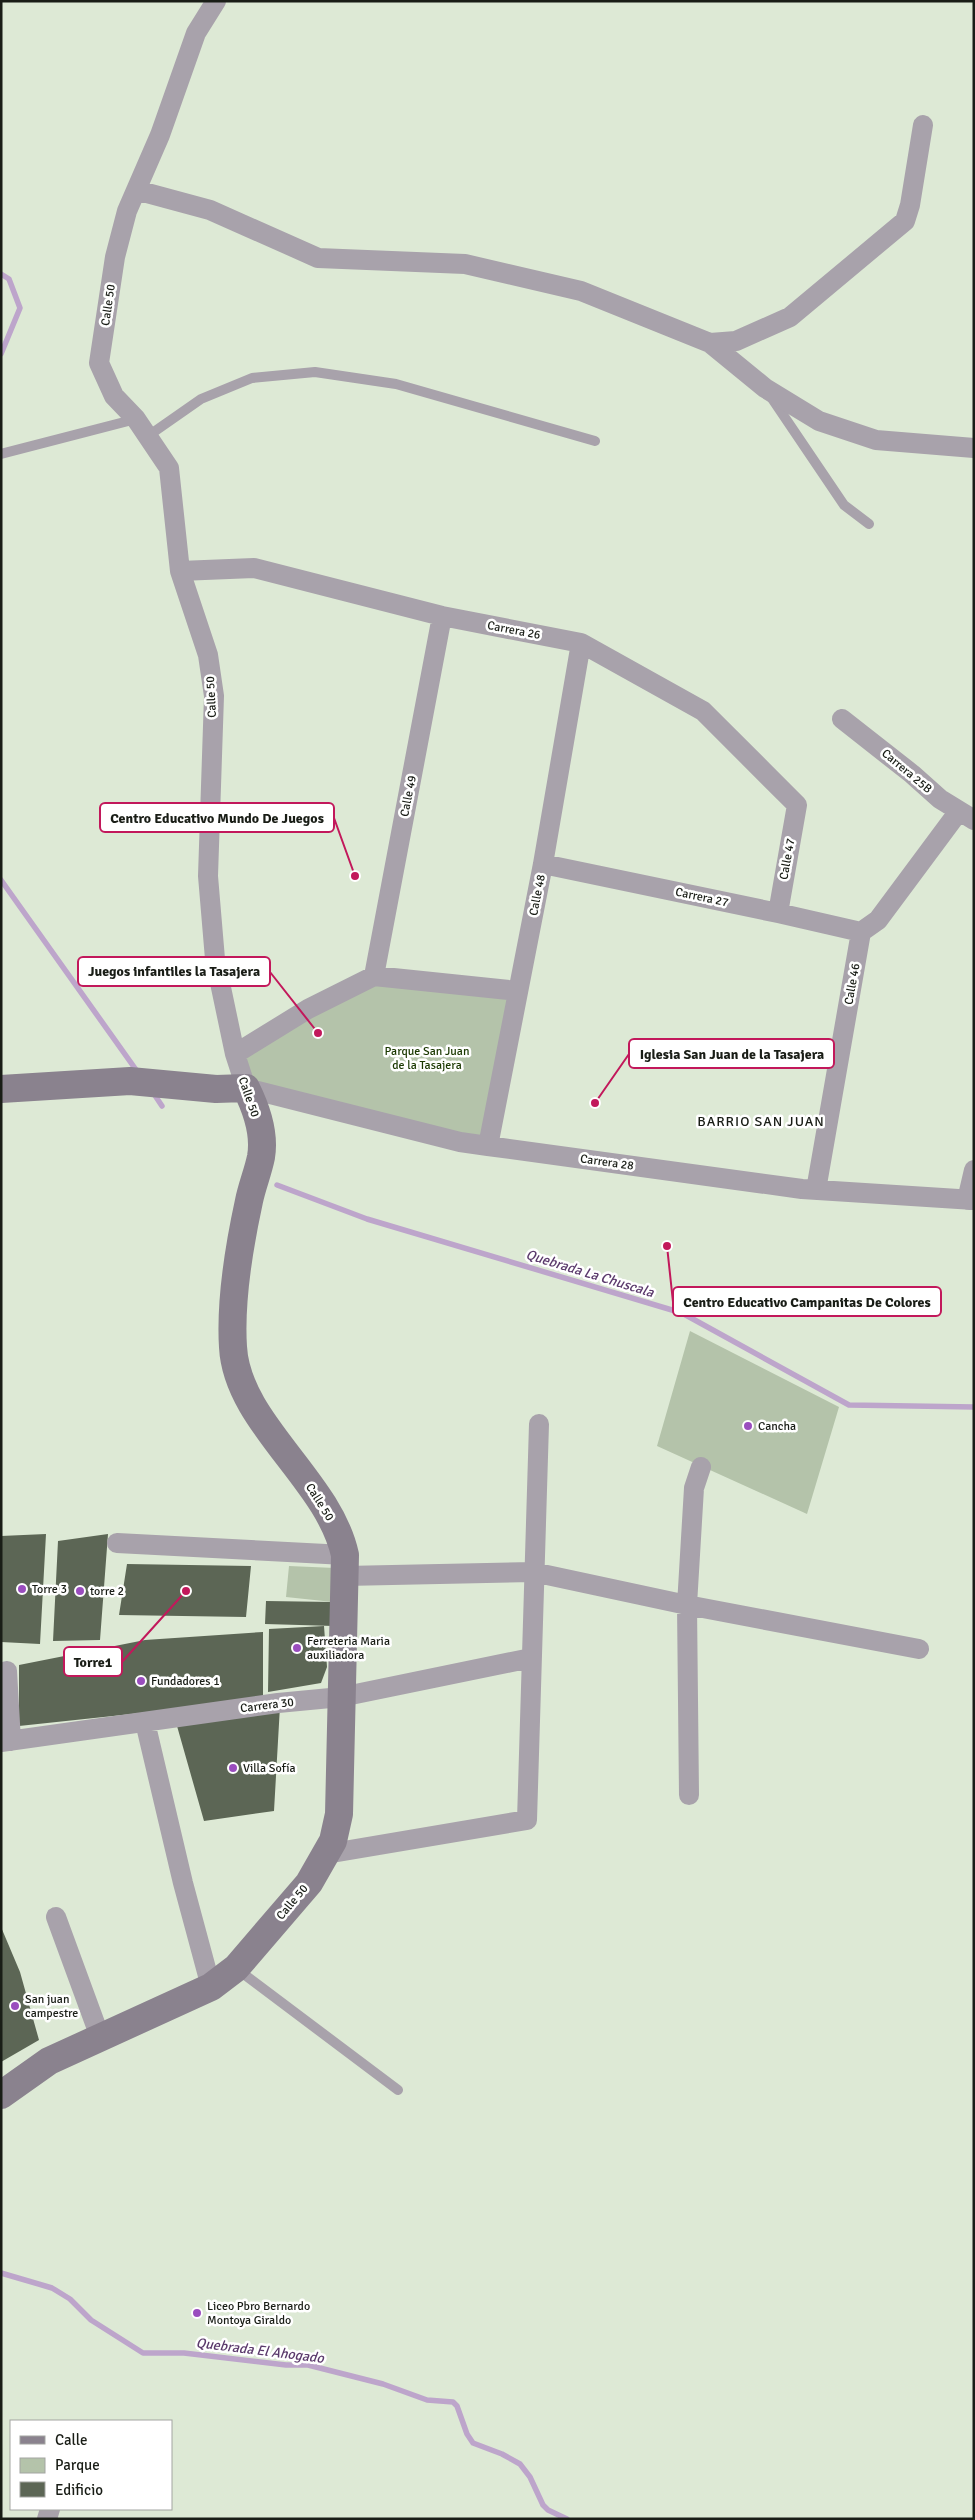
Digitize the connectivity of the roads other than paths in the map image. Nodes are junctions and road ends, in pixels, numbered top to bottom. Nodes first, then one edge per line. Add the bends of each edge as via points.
1 (216, 1) edge
2 (923, 125) dead end
3 (136, 190) junction
4 (710, 344) junction
5 (766, 388) junction
6 (136, 419) junction
7 (148, 436) junction
8 (595, 441) dead end
9 (974, 448) edge
10 (1, 454) edge
11 (869, 524) dead end
12 (180, 571) junction
13 (442, 616) junction
14 (581, 643) junction
15 (842, 719) dead end
16 (796, 805) joint
17 (966, 816) edge
18 (543, 864) junction
19 (778, 913) junction
20 (861, 932) junction
21 (374, 976) junction
22 (518, 991) junction
23 (235, 1054) junction
24 (246, 1088) junction
25 (1, 1089) edge
26 (488, 1146) junction
27 (974, 1170) edge
28 (816, 1190) junction
29 (970, 1200) edge
30 (538, 1424) dead end
31 (701, 1467) dead end
32 (116, 1543) dead end
33 (345, 1566) junction
34 (533, 1572) junction
35 (687, 1605) junction
36 (919, 1649) dead end
37 (531, 1658) junction
38 (7, 1671) dead end
39 (341, 1697) junction
40 (145, 1722) junction
41 (6, 1741) edge
42 (689, 1795) dead end
43 (326, 1854) junction
44 (56, 1916) dead end
45 (236, 1968) junction
46 (211, 1986) junction
47 (100, 2037) junction
48 (398, 2090) dead end
49 (1, 2095) edge

1 - 3 street, Calle 50 via 196,33 160,135
2 - 4 street via 905,221 790,318 736,341
3 - 4 street via 210,210 318,258 465,264 581,291
3 - 6 street, Calle 50 via 115,257 100,363 114,396
4 - 5 street
5 - 9 street via 819,422 876,440
5 - 11 lane via 844,505
6 - 7 street, Calle 50
6 - 10 lane
7 - 8 lane via 202,399 252,378 315,372 396,384
7 - 12 street, Calle 50 via 168,468
12 - 13 street, Carrera 26 via 254,568
12 - 23 street, Calle 50 via 208,655 214,696 208,876 215,959
13 - 14 street, Carrera 26
13 - 21 street, Calle 49
14 - 16 street, Carrera 26 via 703,711
14 - 18 street, Calle 48
15 - 17 street, Carrera 25B via 940,799
16 - 19 street, Calle 47
17 - 20 street via 878,920
18 - 19 street, Carrera 27
18 - 22 street, Calle 48
19 - 20 street, Carrera 27
20 - 28 street, Calle 46
21 - 22 street
21 - 23 street via 308,1009
22 - 26 street, Calle 48
23 - 24 street, Calle 50
24 - 25 street via 216,1089 130,1081
24 - 26 street, Carrera 28 via 460,1142
24 - 33 street, Calle 50 via 257,1110 261,1155 249,1201 235,1293 233,1348 238,1375 256,1409 320,1499 342,1539
26 - 28 street, Carrera 28
27 - 29 street
28 - 29 street, Carrera 28
30 - 34 street
31 - 35 street via 694,1488
32 - 33 street
33 - 34 street
33 - 39 street, Calle 50
34 - 35 street
34 - 37 street
35 - 36 street
35 - 42 street
37 - 39 street, Carrera 30
37 - 43 street via 527,1820
38 - 41 street
39 - 40 street, Carrera 30
39 - 43 street, Calle 50 via 339,1814 333,1841
40 - 41 street, Carrera 30
40 - 46 street
43 - 45 street, Calle 50 via 309,1883
44 - 47 street
45 - 46 street, Calle 50
45 - 48 lane
46 - 47 street, Calle 50
47 - 49 street, Calle 50 via 49,2061

